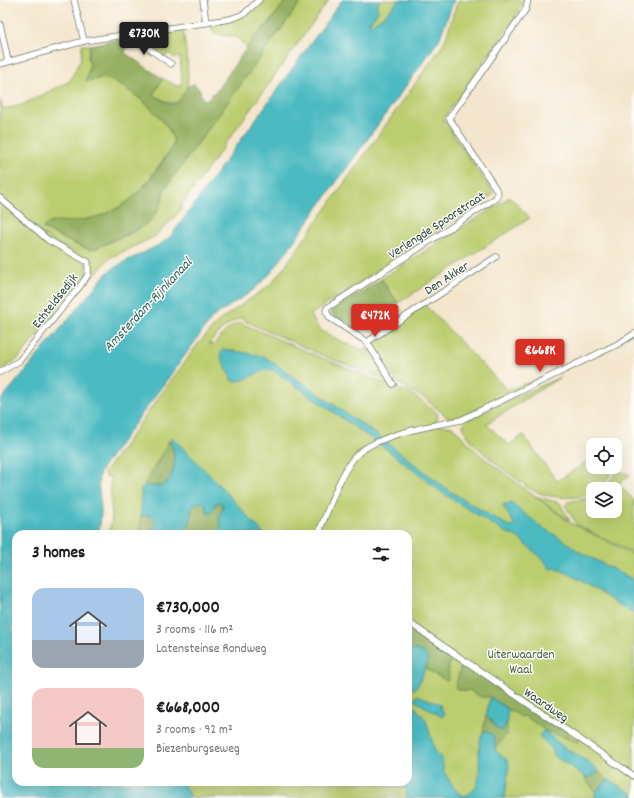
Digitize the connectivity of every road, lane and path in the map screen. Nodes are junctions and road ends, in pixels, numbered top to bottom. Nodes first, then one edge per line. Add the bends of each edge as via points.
1 (74, 0) edge
2 (203, 0) edge
3 (259, 0) edge
4 (528, 0) edge
5 (206, 23) junction
6 (0, 24) edge
7 (133, 34) junction
8 (84, 41) junction
9 (8, 61) junction
10 (0, 64) edge
11 (171, 64) dead end
12 (0, 198) edge
13 (496, 257) dead end
14 (634, 334) edge
15 (367, 342) junction
16 (0, 372) edge
17 (393, 384) dead end
18 (321, 530) edge
19 (412, 625) edge
20 (634, 776) edge

1 - 8 street
2 - 5 street
3 - 5 street via 239,16
4 - 15 street, Verlengde Spoorstraat via 526,9 449,118 496,189 496,198 329,306 326,311 330,318
5 - 7 street
6 - 9 street
7 - 8 street
7 - 11 street via 141,43
8 - 9 street
9 - 10 street
12 - 16 street, Echteldsedijk via 48,240 85,259 89,266 88,275 80,286 19,361
13 - 15 street, Den Akker
14 - 18 street via 510,398 461,420 441,422 388,438 360,452 345,471
15 - 17 street
19 - 20 street, Waardweg

